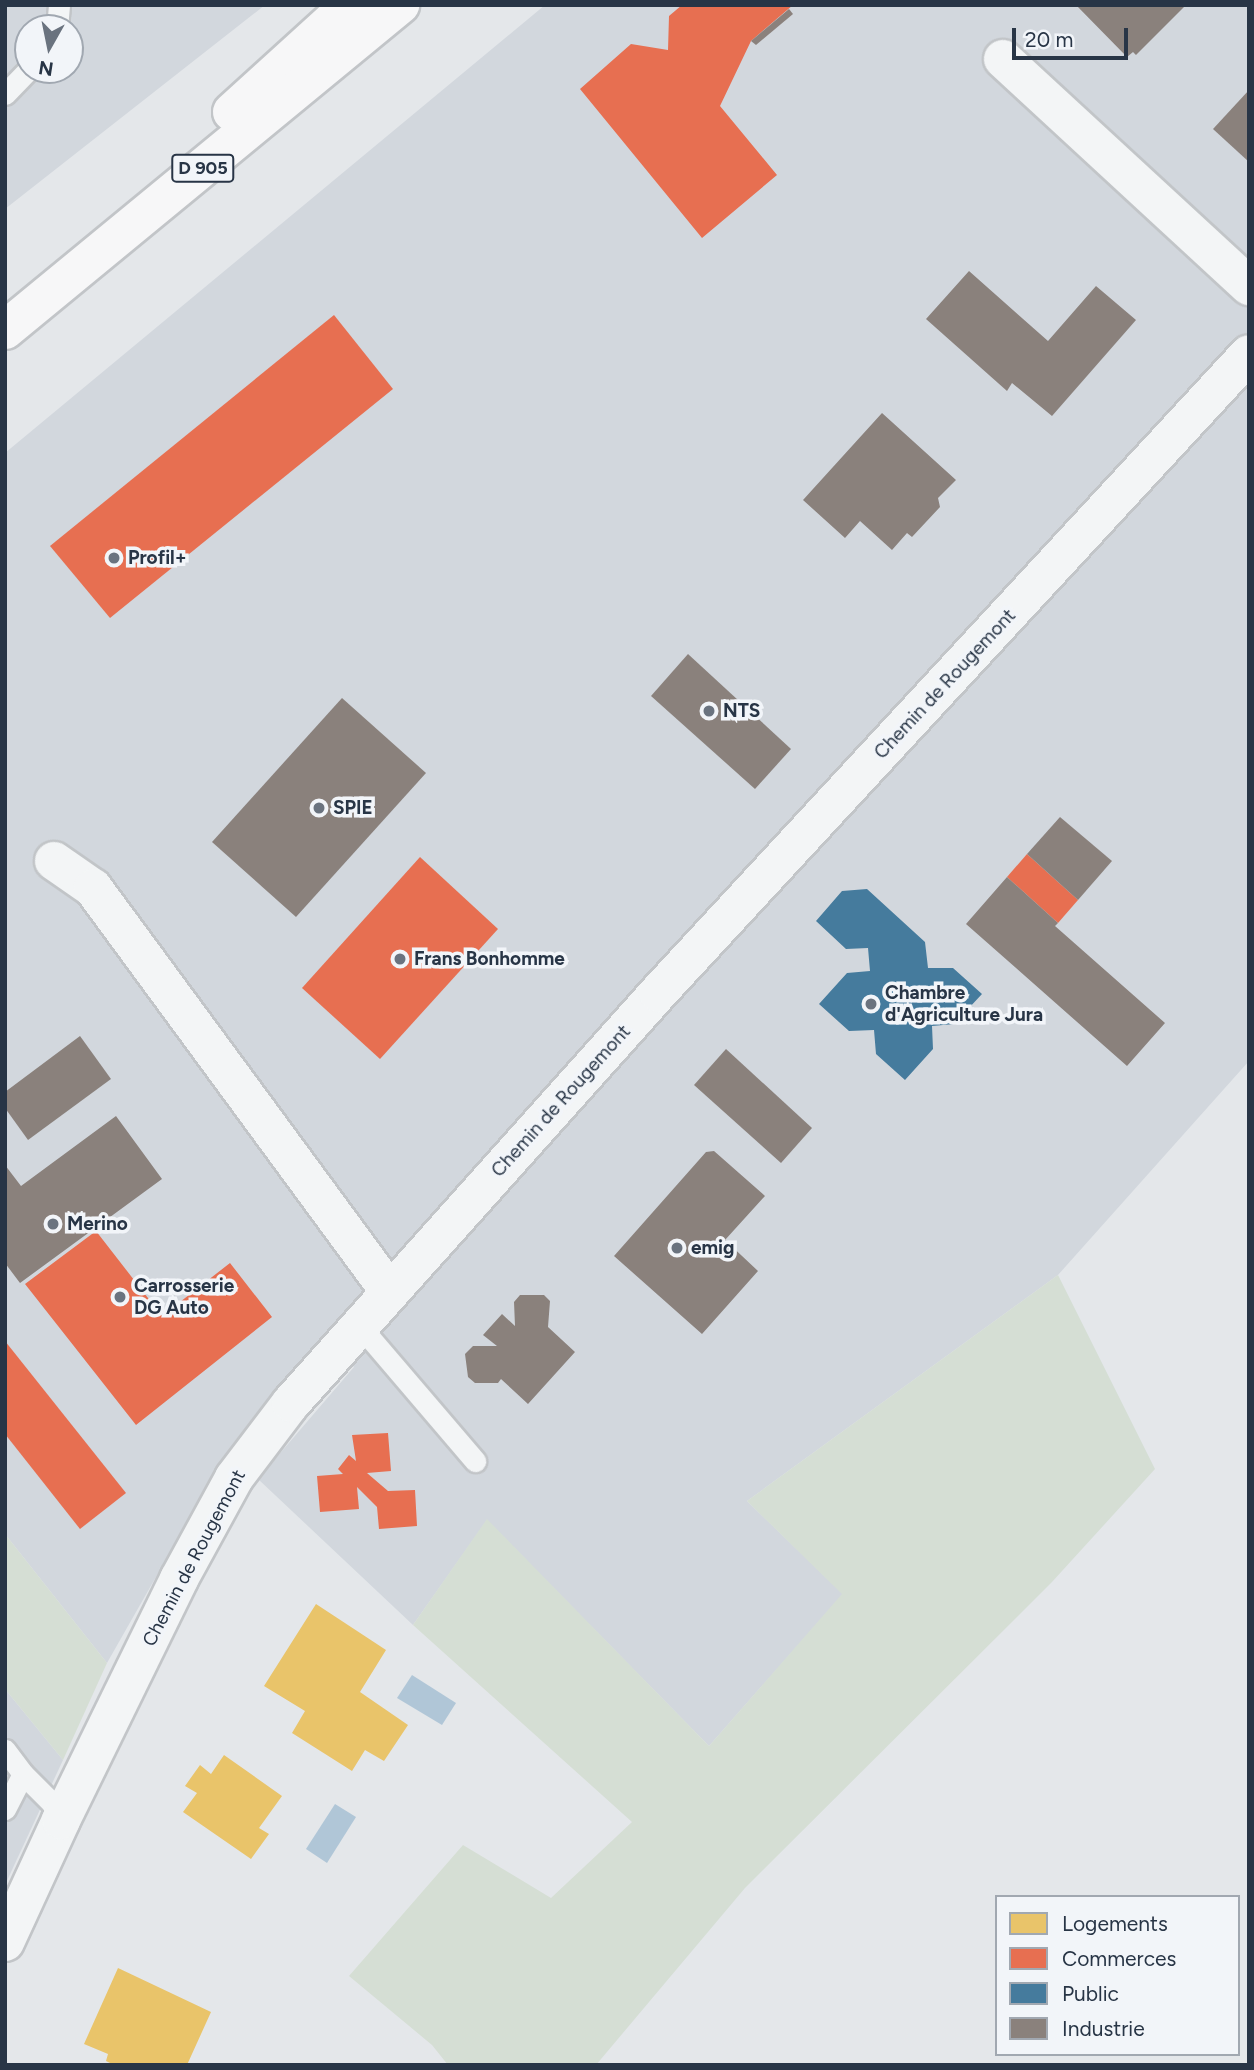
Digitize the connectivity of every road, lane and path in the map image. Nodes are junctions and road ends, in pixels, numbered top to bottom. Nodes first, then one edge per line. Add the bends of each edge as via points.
1 (350, 5) edge
2 (400, 5) edge
3 (1003, 59) dead end
4 (1249, 286) edge
5 (5, 317) edge
6 (5, 330) edge
7 (1249, 354) edge
8 (54, 861) dead end
9 (390, 1292) junction
10 (359, 1325) junction
11 (475, 1461) dead end
12 (5, 1750) edge
13 (23, 1774) junction
14 (5, 1809) edge
15 (61, 1820) junction
16 (5, 1941) edge

1 - 5 main road
2 - 6 main road, D 905
3 - 4 street
7 - 9 street, Chemin de Rougemont via 658,993
8 - 9 street via 93,888
9 - 10 street, Chemin de Rougemont
10 - 11 lane
10 - 15 street, Chemin de Rougemont via 290,1403 234,1478 179,1578
12 - 13 lane
13 - 14 lane
13 - 15 lane via 52,1803
15 - 16 street, Chemin de Rougemont

